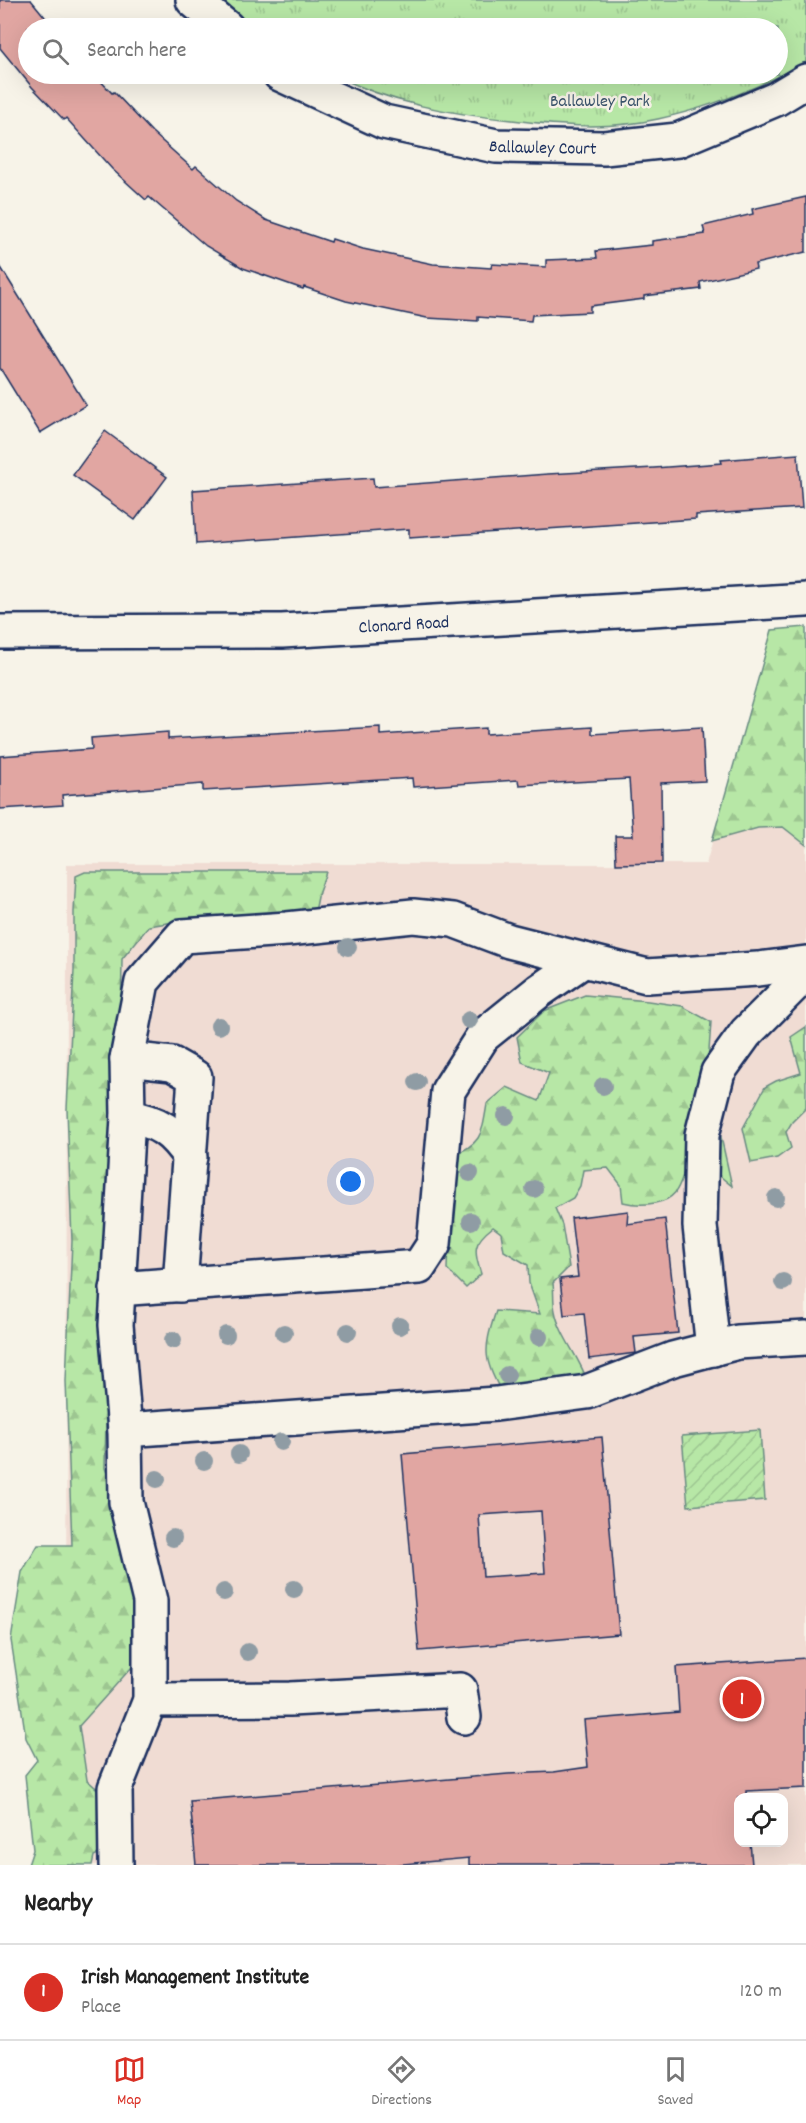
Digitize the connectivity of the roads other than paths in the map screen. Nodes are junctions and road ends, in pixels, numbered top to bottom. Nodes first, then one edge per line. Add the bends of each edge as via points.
1 (193, 0) edge
2 (215, 18) edge
3 (806, 81) edge
4 (302, 84) edge
5 (806, 600) edge
6 (0, 632) edge
7 (584, 960) junction
8 (806, 963) edge
9 (806, 973) edge
10 (127, 1059) junction
11 (128, 1117) junction
12 (190, 1158) junction
13 (180, 1285) junction
14 (117, 1289) junction
15 (806, 1338) edge
16 (713, 1349) junction
17 (125, 1430) junction
18 (150, 1700) junction
19 (464, 1717) dead end
20 (116, 1865) edge

1 - 2 street
3 - 4 street, Ballawley Court via 776,99 678,140 604,148 496,146 384,122
5 - 6 street, Clonard Road via 282,631
7 - 8 street via 646,976
7 - 10 street via 509,941 453,920 413,916 183,936 142,982
7 - 13 street via 483,1036 448,1091 434,1244 419,1267
9 - 16 street via 746,1033 718,1072 702,1135 700,1226
10 - 11 street
10 - 12 street via 172,1064 195,1077
11 - 12 street via 162,1128 177,1138
11 - 14 street
12 - 13 street
13 - 14 street
14 - 17 street via 116,1325
15 - 16 street via 738,1342
16 - 17 street via 674,1359 587,1392 496,1404
17 - 18 street via 126,1502 150,1601
18 - 19 street via 460,1690
18 - 20 street via 115,1788

